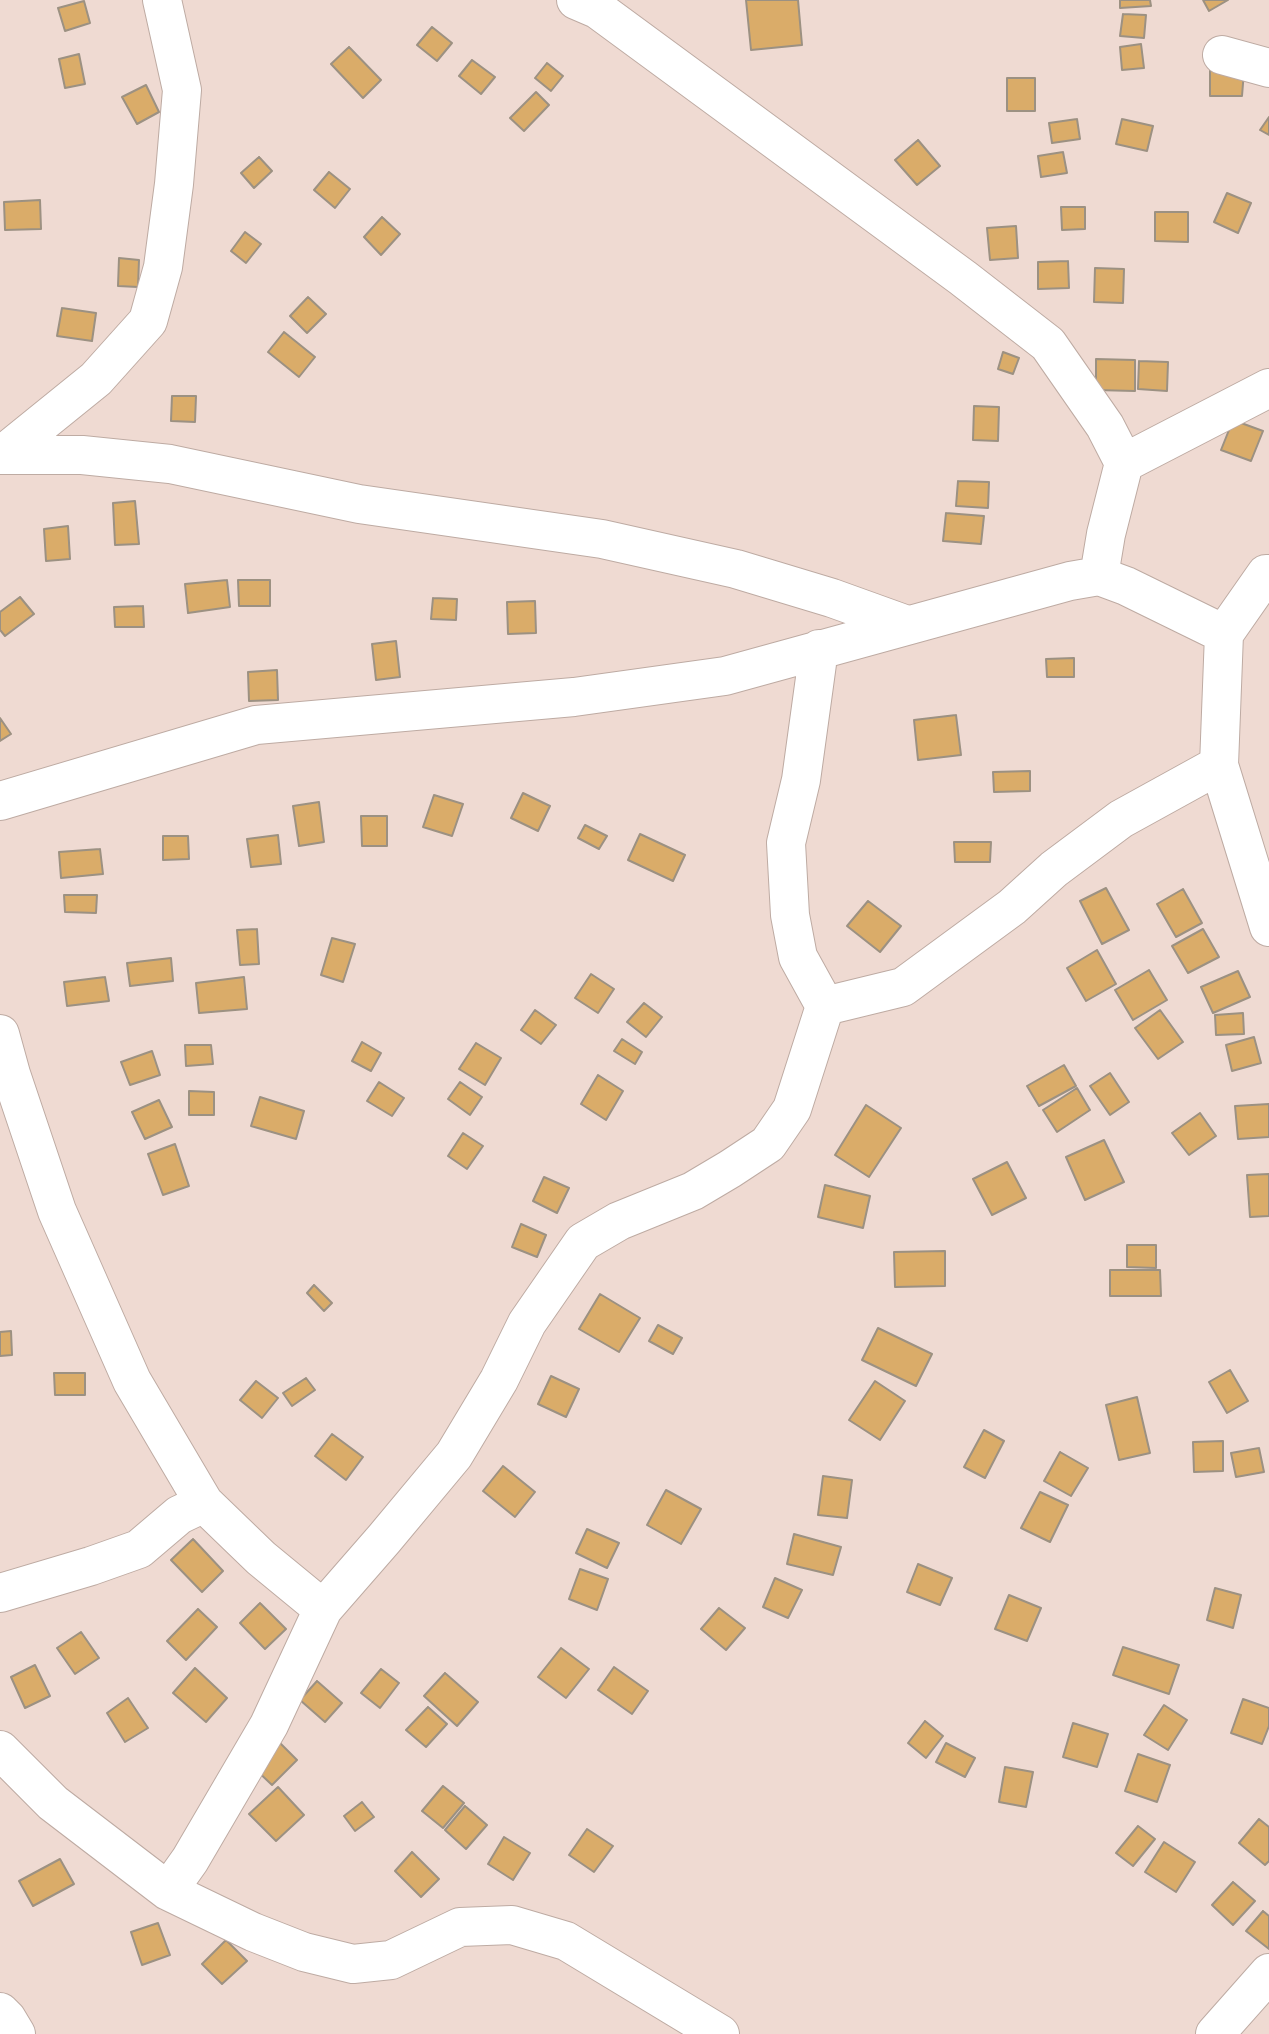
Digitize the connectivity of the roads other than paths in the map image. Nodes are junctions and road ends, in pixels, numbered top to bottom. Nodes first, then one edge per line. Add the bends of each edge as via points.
1 (162, 0) edge
2 (576, 0) edge
3 (1222, 55) dead end
4 (1269, 68) edge
5 (1269, 388) edge
6 (1, 455) edge
7 (1124, 463) junction
8 (1268, 572) edge
9 (1099, 576) junction
10 (907, 625) junction
11 (1224, 634) junction
12 (819, 649) junction
13 (1219, 765) junction
14 (0, 801) edge
15 (1269, 927) edge
16 (825, 1006) junction
17 (0, 1034) edge
18 (204, 1503) junction
19 (0, 1592) edge
20 (323, 1609) junction
21 (0, 1750) edge
22 (168, 1891) junction
23 (1269, 1973) edge
24 (0, 2012) edge
25 (16, 2034) edge
26 (720, 2034) edge
27 (1216, 2034) edge

1 - 6 street via 182,90 163,268 148,321 96,379
2 - 7 street via 597,9 1048,344 1105,426
3 - 4 street
5 - 7 street
6 - 10 street via 82,455 170,464 359,504 601,538 736,569
7 - 9 street
8 - 11 street
9 - 10 street
9 - 11 street
10 - 12 street
11 - 13 street
12 - 14 street via 725,676 684,682 256,725
12 - 16 street via 801,780 786,843 790,915 798,957
13 - 15 street
13 - 16 street via 1121,819 903,987
16 - 20 street via 792,1109 768,1144 693,1191 619,1221 583,1242 527,1323 454,1455
17 - 18 street via 66,1234 132,1381
18 - 19 street via 179,1516 139,1549
18 - 20 street
20 - 22 street via 269,1725
21 - 22 street via 53,1802
22 - 26 street via 253,1932 352,1964 391,1960 460,1927 512,1925 566,1941
23 - 27 street
24 - 25 street

